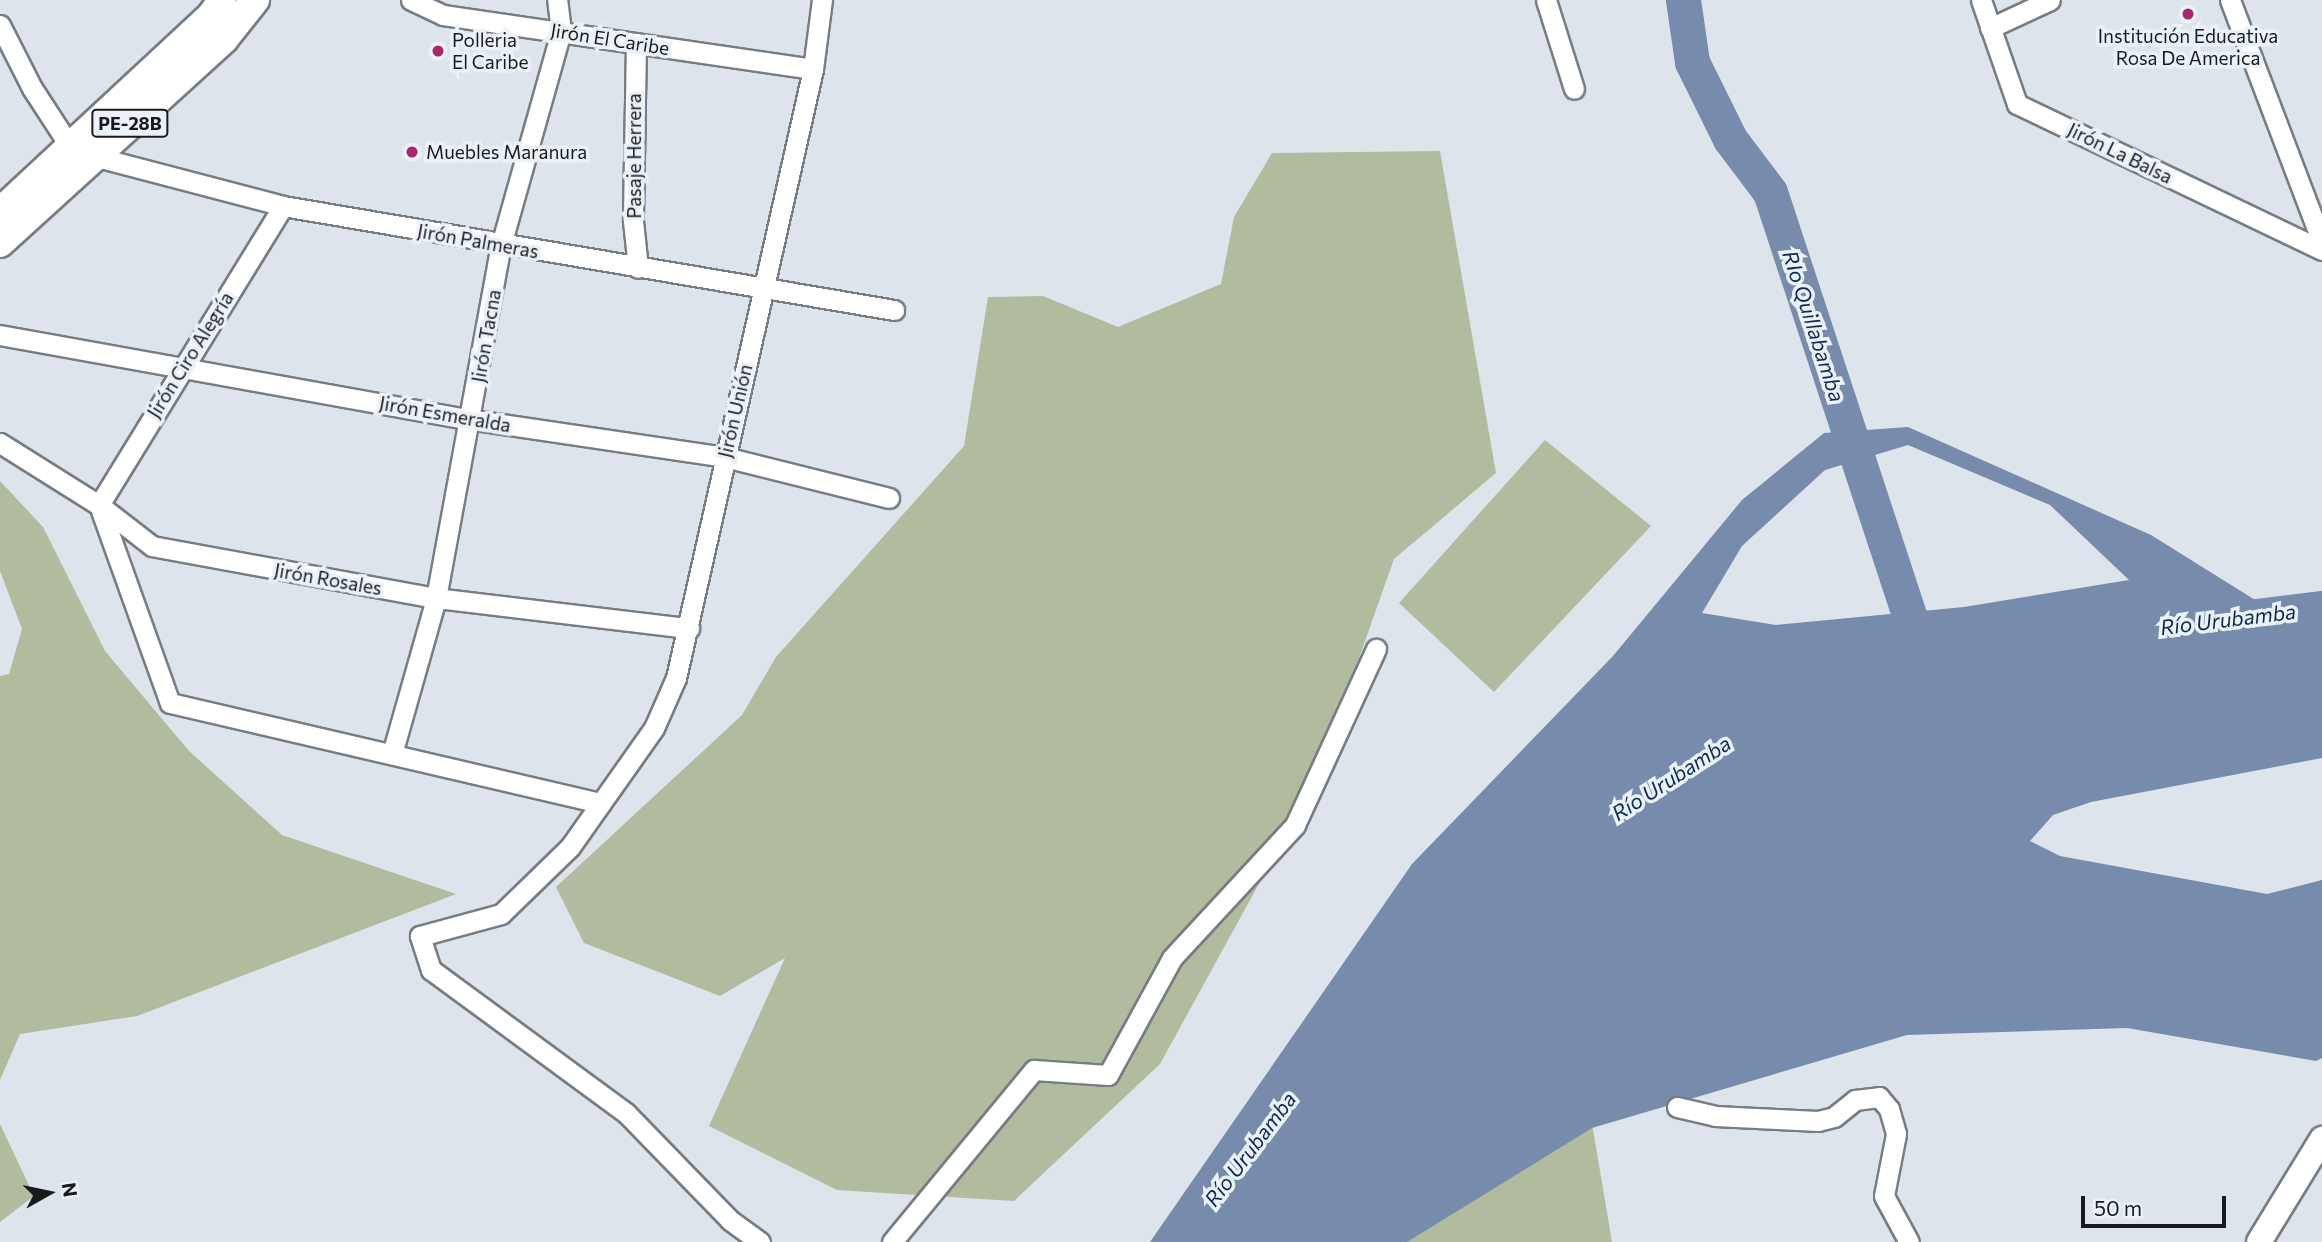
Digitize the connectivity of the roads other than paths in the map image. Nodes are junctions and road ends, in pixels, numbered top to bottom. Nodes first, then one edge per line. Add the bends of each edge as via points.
1 (222, 0) edge
2 (255, 0) edge
3 (411, 0) edge
4 (557, 0) edge
5 (822, 0) edge
6 (1546, 0) edge
7 (1980, 0) edge
8 (2050, 0) edge
9 (2230, 0) edge
10 (0, 25) edge
11 (1990, 28) junction
12 (561, 31) junction
13 (636, 43) junction
14 (813, 69) junction
15 (1574, 89) dead end
16 (81, 151) junction
17 (283, 206) junction
18 (0, 212) edge
19 (2322, 242) edge
20 (0, 243) edge
21 (501, 245) junction
22 (2322, 250) edge
23 (638, 268) junction
24 (763, 286) junction
25 (894, 310) dead end
26 (0, 335) edge
27 (182, 364) junction
28 (468, 419) junction
29 (0, 443) edge
30 (725, 457) junction
31 (889, 498) dead end
32 (99, 505) junction
33 (436, 598) junction
34 (689, 628) junction
35 (1376, 649) dead end
36 (392, 754) junction
37 (601, 803) junction
38 (1676, 1107) dead end
39 (2322, 1139) edge
40 (760, 1242) edge
41 (892, 1242) edge
42 (1909, 1242) edge
43 (2259, 1242) edge

1 - 16 highway, PE-28B
2 - 16 highway, PE-28B via 224,39
3 - 12 street, Jirón El Caribe via 443,15
4 - 12 street, Jirón Tacna
5 - 14 street, Jirón Unión
6 - 15 street
7 - 11 street, Jirón La Balsa
8 - 11 street
9 - 19 street
10 - 16 street via 32,88
11 - 22 street, Jirón La Balsa via 2017,104
12 - 13 street, Jirón El Caribe
12 - 21 street, Jirón Tacna
13 - 14 street, Jirón El Caribe
13 - 23 street, Pasaje Herrera via 633,193
14 - 24 street, Jirón Unión
16 - 17 street, Jirón Palmeras
16 - 18 highway, PE-28B
16 - 20 highway, PE-28B
17 - 21 street, Jirón Palmeras
17 - 27 street, Jirón Ciro Alegría
21 - 23 street, Jirón Palmeras
21 - 28 street, Jirón Tacna
23 - 24 street, Jirón Palmeras
24 - 25 street, Jirón Palmeras
24 - 30 street, Jirón Unión
26 - 27 street, Jirón Esmeralda
27 - 28 street, Jirón Esmeralda
27 - 32 street, Jirón Ciro Alegría
28 - 30 street, Jirón Esmeralda
28 - 33 street, Jirón Tacna
29 - 32 street, Jirón Rosales
30 - 31 street, Jirón Esmeralda
30 - 34 street, Jirón Unión
32 - 33 street, Jirón Rosales via 152,546
32 - 36 street via 170,703
33 - 34 street, Jirón Rosales
33 - 36 street, Jirón Tacna
34 - 37 street, Jirón Unión via 676,678 654,728
35 - 41 street via 1296,825 1172,958 1108,1075 1034,1070
36 - 37 street
37 - 40 street, Jirón Unión via 570,846 500,914 420,936 432,970 626,1113 730,1220
38 - 42 street via 1715,1116 1818,1121 1834,1117 1855,1100 1879,1097 1889,1108 1896,1134 1884,1196
39 - 43 main road

